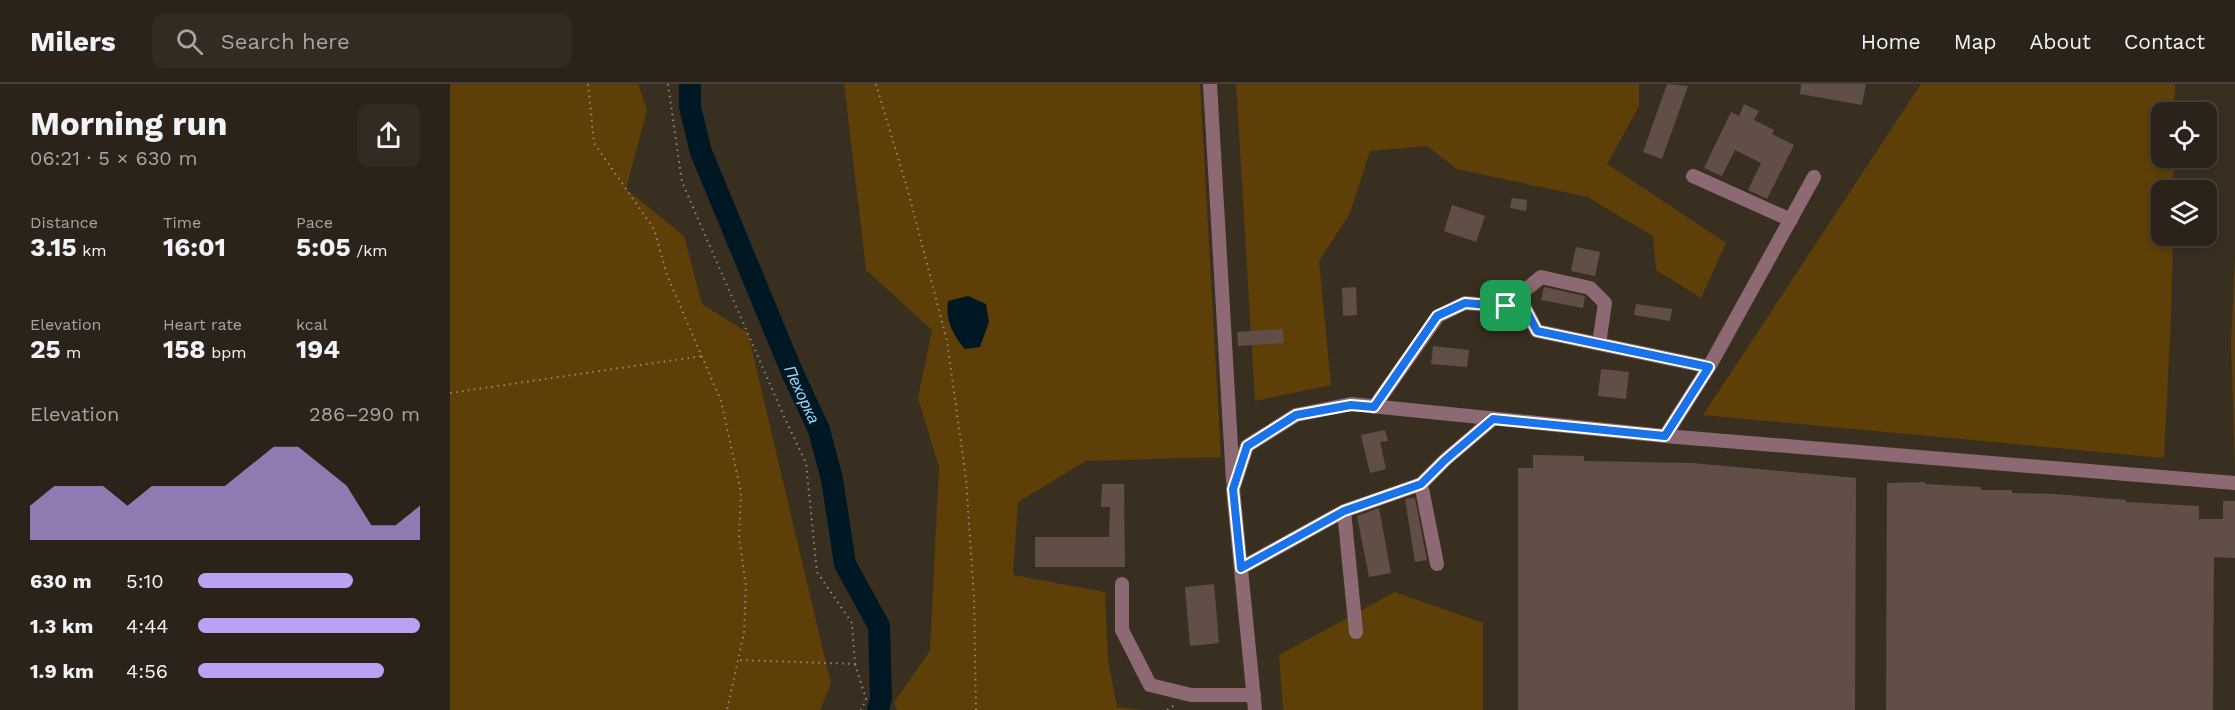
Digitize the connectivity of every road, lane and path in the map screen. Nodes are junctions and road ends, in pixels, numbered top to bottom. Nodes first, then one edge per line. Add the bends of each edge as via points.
1 (588, 84) edge
2 (668, 84) edge
3 (876, 84) edge
4 (1210, 84) edge
5 (1693, 176) dead end
6 (1814, 177) dead end
7 (1791, 220) junction
8 (1506, 306) junction
9 (1599, 344) junction
10 (702, 356) junction
11 (1709, 367) junction
12 (450, 393) edge
13 (1374, 407) junction
14 (1493, 419) junction
15 (1665, 436) junction
16 (2235, 483) edge
17 (1421, 484) junction
18 (1233, 489) junction
19 (1344, 511) junction
20 (1437, 564) dead end
21 (1241, 568) junction
22 (1122, 584) dead end
23 (1356, 632) dead end
24 (738, 660) junction
25 (855, 664) junction
26 (1254, 695) junction
27 (727, 710) edge
28 (861, 710) edge
29 (976, 710) edge
30 (1255, 710) edge

1 - 10 path via 594,143 654,229 667,275
2 - 25 path via 681,182 806,463 818,572 852,623
3 - 29 path via 947,341 966,479 975,597
4 - 18 street
5 - 7 street
6 - 7 street
7 - 11 street
8 - 9 street via 1525,308 1537,331
8 - 9 street via 1541,277 1590,288 1605,303
8 - 13 street via 1465,303 1437,316
9 - 11 street
10 - 12 path
10 - 24 path via 721,401 741,492 739,538 746,586 744,633
11 - 15 street
13 - 14 street
13 - 18 street via 1351,405 1296,415 1247,446
14 - 15 street
14 - 17 street
15 - 16 street
17 - 19 street
17 - 20 street
18 - 21 street
19 - 21 street
19 - 23 street
21 - 26 street
22 - 26 street via 1122,630 1150,685 1191,695
24 - 25 path
24 - 27 path
25 - 28 path via 866,699
26 - 30 street

